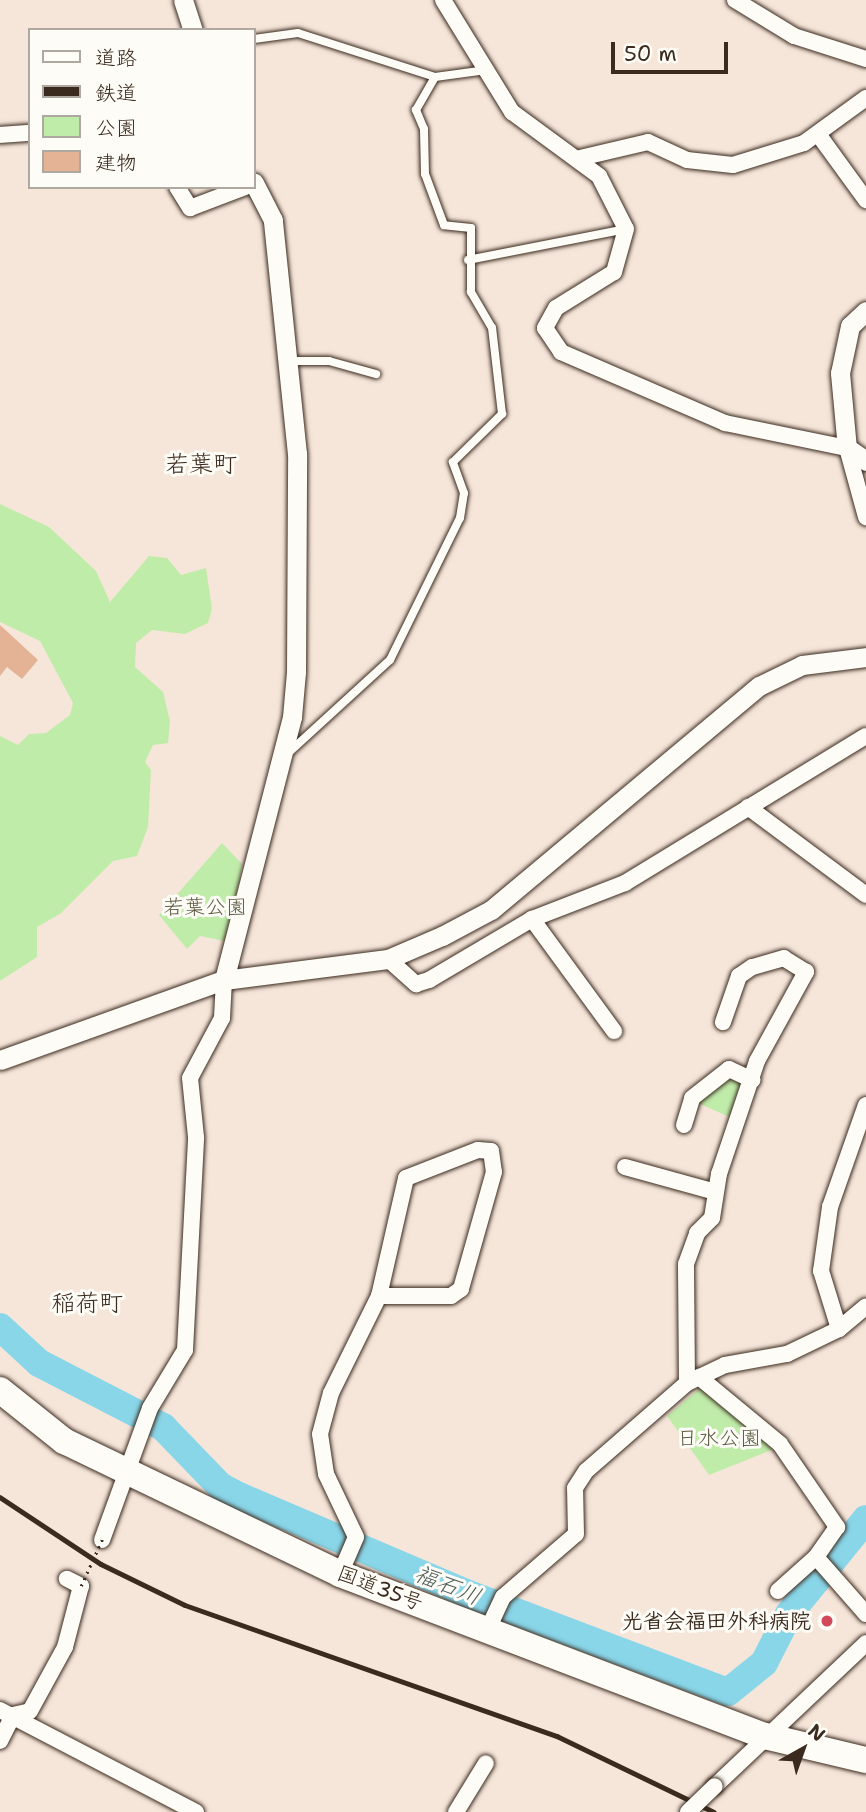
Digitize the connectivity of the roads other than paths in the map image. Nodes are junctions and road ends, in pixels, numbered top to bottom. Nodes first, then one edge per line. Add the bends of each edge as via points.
1 (183, 0) edge
2 (443, 0) edge
3 (735, 0) edge
4 (192, 28) edge
5 (256, 40) edge
6 (866, 59) edge
7 (487, 70) junction
8 (435, 77) junction
9 (866, 98) edge
10 (28, 133) edge
11 (818, 134) junction
12 (0, 135) edge
13 (580, 158) junction
14 (256, 187) edge
15 (178, 189) edge
16 (240, 189) edge
17 (865, 196) edge
18 (626, 229) junction
19 (468, 260) junction
20 (866, 311) edge
21 (288, 361) junction
22 (376, 374) dead end
23 (847, 448) junction
24 (866, 461) edge
25 (866, 517) edge
26 (866, 657) edge
27 (866, 736) edge
28 (282, 759) junction
29 (748, 807) junction
30 (866, 895) edge
31 (532, 919) junction
32 (388, 959) junction
33 (224, 980) junction
34 (723, 1023) dead end
35 (614, 1031) dead end
36 (0, 1060) edge
37 (753, 1080) junction
38 (866, 1105) edge
39 (684, 1125) dead end
40 (625, 1167) dead end
41 (716, 1192) junction
42 (379, 1296) junction
43 (866, 1306) edge
44 (839, 1329) junction
45 (693, 1380) junction
46 (0, 1390) edge
47 (129, 1464) junction
48 (102, 1540) road end
49 (817, 1558) junction
50 (344, 1564) junction
51 (74, 1582) road end
52 (778, 1591) dead end
53 (496, 1612) junction
54 (866, 1614) edge
55 (866, 1643) edge
56 (7, 1712) edge
57 (765, 1736) junction
58 (0, 1741) edge
59 (866, 1760) edge
60 (486, 1763) dead end
61 (196, 1812) edge
62 (456, 1812) edge
63 (688, 1812) edge

1 - 4 street
2 - 7 street
3 - 6 street via 794,36
5 - 8 lane via 299,33
7 - 8 lane
7 - 13 street via 512,111
8 - 19 lane via 416,110 425,129 425,174 443,225 471,228
9 - 11 street
10 - 12 street
11 - 13 street via 733,165 687,160 648,142
11 - 17 street
13 - 18 street via 599,176
14 - 21 street via 273,220
15 - 16 street via 190,208
18 - 19 lane
18 - 23 street via 614,272 556,308 545,328 561,352 725,423
19 - 28 lane via 471,292 494,337 502,414 453,462 464,493 460,518 390,660
20 - 23 street via 843,344
21 - 22 lane via 328,361
21 - 28 street via 297,454 296,672
23 - 24 street
23 - 25 street
26 - 32 street via 802,664 759,686 491,910
27 - 29 street
28 - 33 street
29 - 30 street
29 - 31 street via 625,883
31 - 32 street via 416,984
31 - 35 street
32 - 33 street
33 - 36 street
33 - 47 street via 222,1018 190,1078 196,1137 185,1350 150,1408
34 - 37 street via 739,976 752,967 785,958 806,972 757,1061
37 - 39 street via 729,1069 692,1098
37 - 41 street
38 - 44 street via 830,1207 821,1271
40 - 41 street
41 - 45 street via 712,1218 697,1233 686,1264
42 - 42 street via 406,1178 478,1150 491,1151 494,1172 461,1289 451,1296
42 - 50 street via 331,1393 320,1434 326,1475 356,1537
43 - 44 street
44 - 45 street via 787,1354 759,1356
45 - 49 street via 780,1444 837,1527
45 - 53 street via 586,1471 575,1488 576,1534
46 - 47 highway, 国道35号 via 64,1441
47 - 48 street
47 - 50 highway, 国道35号
49 - 52 street
49 - 54 street
50 - 53 highway, 国道35号
51 - 56 street via 65,1647 30,1711
53 - 57 highway, 国道35号
55 - 57 street
56 - 58 street
56 - 61 street
57 - 59 highway, 国道35号
57 - 63 street, bridge
60 - 62 street

